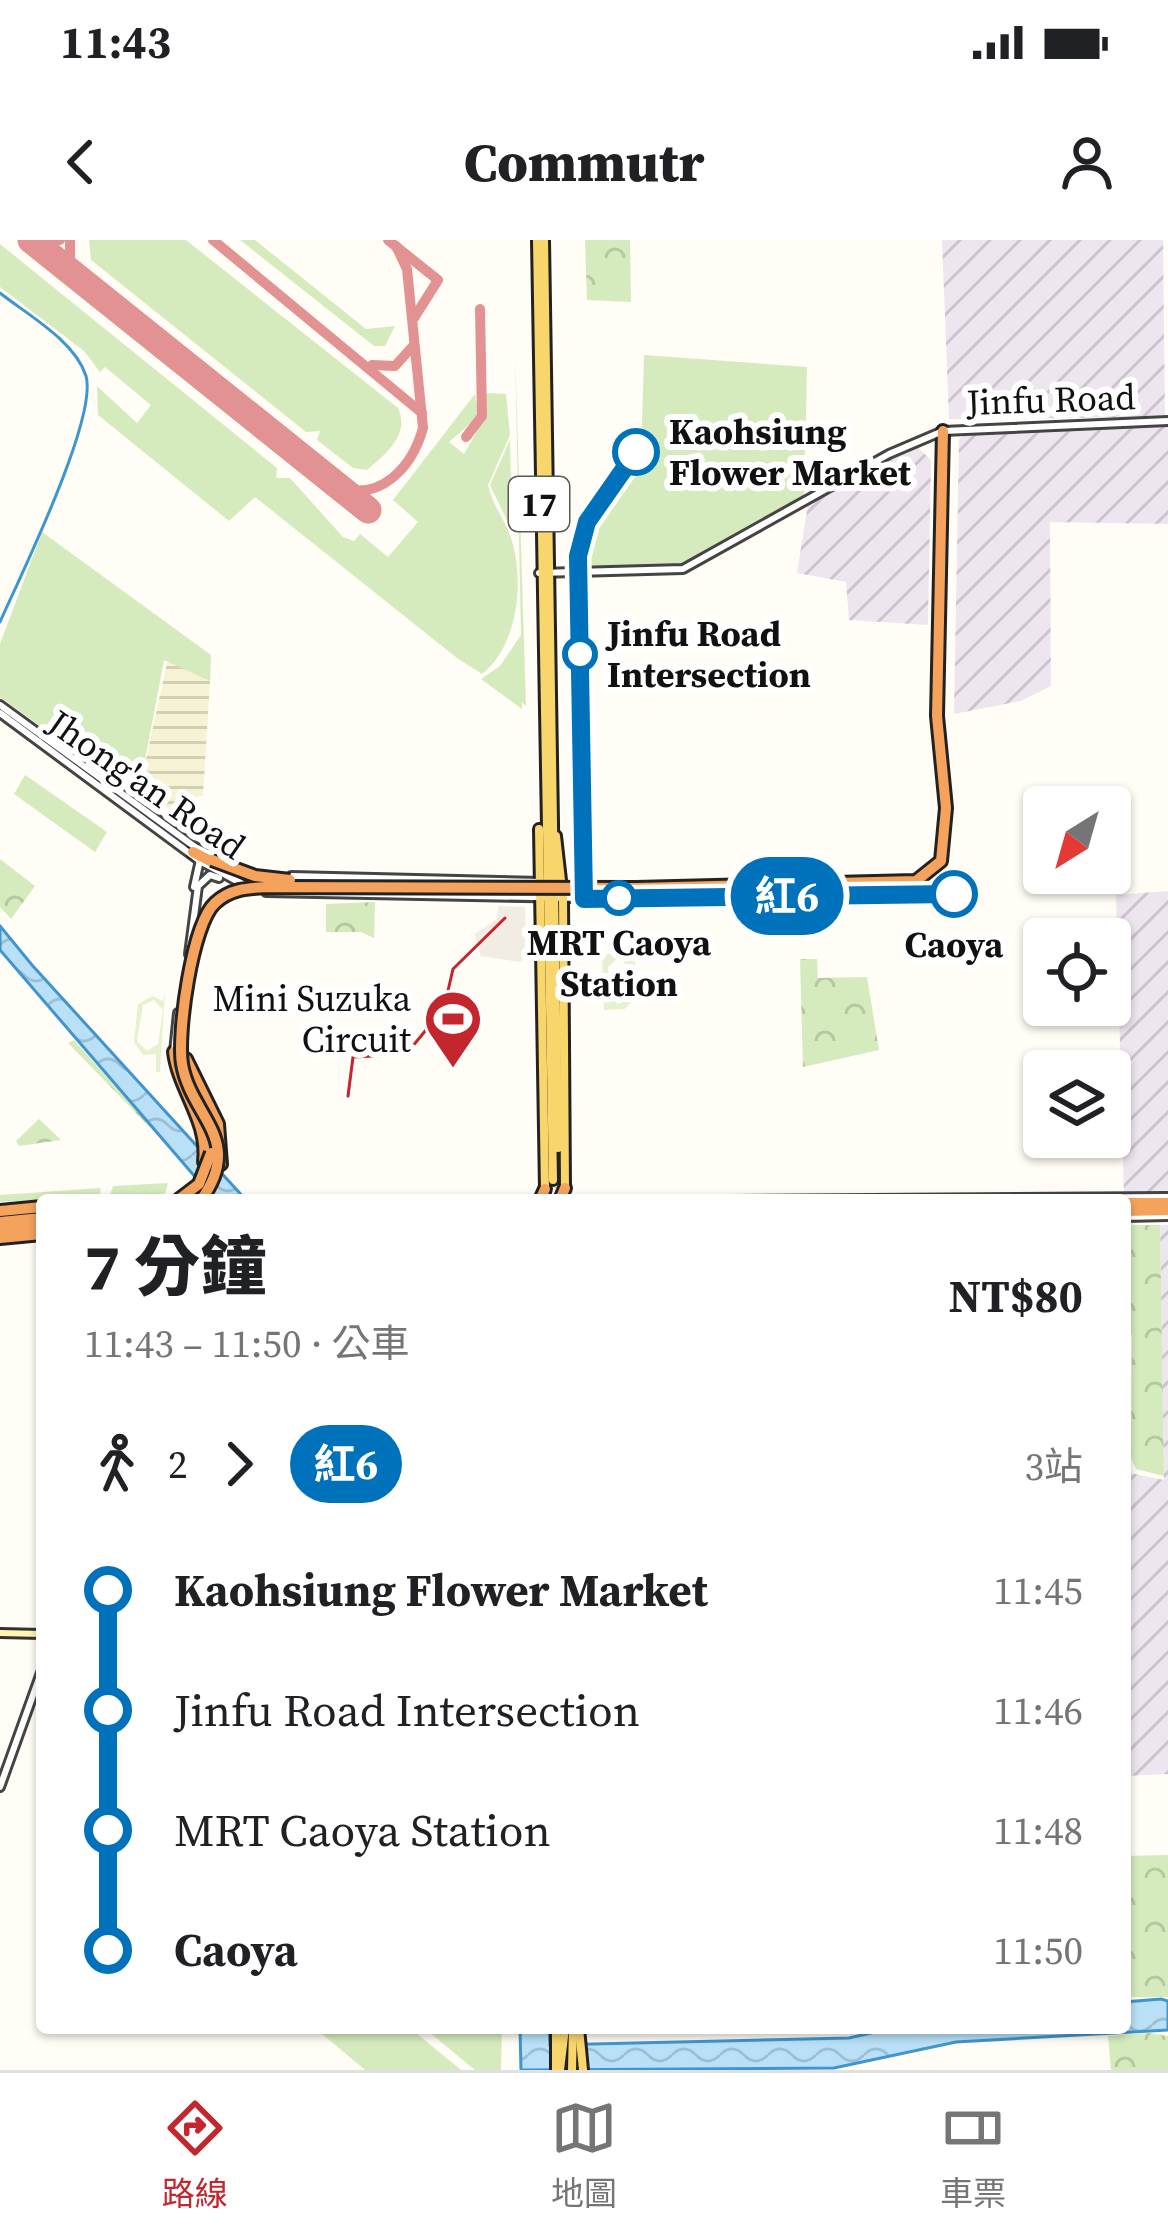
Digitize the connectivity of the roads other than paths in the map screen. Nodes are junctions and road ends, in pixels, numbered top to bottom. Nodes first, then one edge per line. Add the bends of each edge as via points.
1 (540, 240) edge
2 (1168, 421) edge
3 (941, 432) junction
4 (543, 573) junction
5 (0, 709) edge
6 (203, 856) junction
7 (483, 881) junction
8 (234, 882) junction
9 (549, 882) junction
10 (502, 888) junction
11 (482, 894) junction
12 (550, 899) junction
13 (180, 1055) junction
14 (554, 1190) edge
15 (181, 1194) edge
16 (184, 1194) edge
17 (206, 1194) edge
18 (208, 1194) edge
19 (1131, 1205) edge
20 (1168, 1206) edge
21 (1131, 1209) edge
22 (36, 1222) edge
23 (0, 1225) edge
24 (0, 1634) edge
25 (36, 1634) edge
26 (36, 1687) edge
27 (0, 1787) edge
28 (561, 2034) edge
29 (571, 2034) edge
30 (571, 2034) edge
31 (569, 2045) junction
32 (569, 2070) edge

1 - 4 main road, 17
2 - 3 street, Jinfu Road
3 - 4 street, Jinfu Road via 683,569
3 - 10 highway, bridge via 937,716 946,808 939,864 908,881
4 - 9 main road, 17
4 - 9 main road, 17
5 - 6 street, Jhong'an Road
6 - 7 street, Jhong'an Road via 272,875
6 - 8 street, Jhong'an Road
6 - 10 highway, bridge via 280,880
6 - 13 street
7 - 9 street, Jhong'an Road
7 - 11 street, Jhong'an Road via 325,886
8 - 11 street, Jhong'an Road via 297,893
8 - 13 street via 210,875 197,886
9 - 12 main road, 17
9 - 12 main road, 17
9 - 12 street via 580,898
10 - 16 highway, bridge via 252,884 212,900 194,933 177,1056 211,1136 211,1158
10 - 17 highway, bridge via 266,887 231,892 212,906 198,933 181,1052 217,1141
11 - 12 street, Jhong'an Road
12 - 14 main road, 17
12 - 14 main road, 17
13 - 15 highway, bridge via 206,1145 198,1178
13 - 18 highway, bridge via 222,1142 219,1177
19 - 20 street
20 - 21 highway
22 - 23 highway
24 - 25 main road
26 - 27 street
28 - 31 main road
29 - 31 main road
30 - 31 main road
31 - 32 main road
31 - 32 main road

